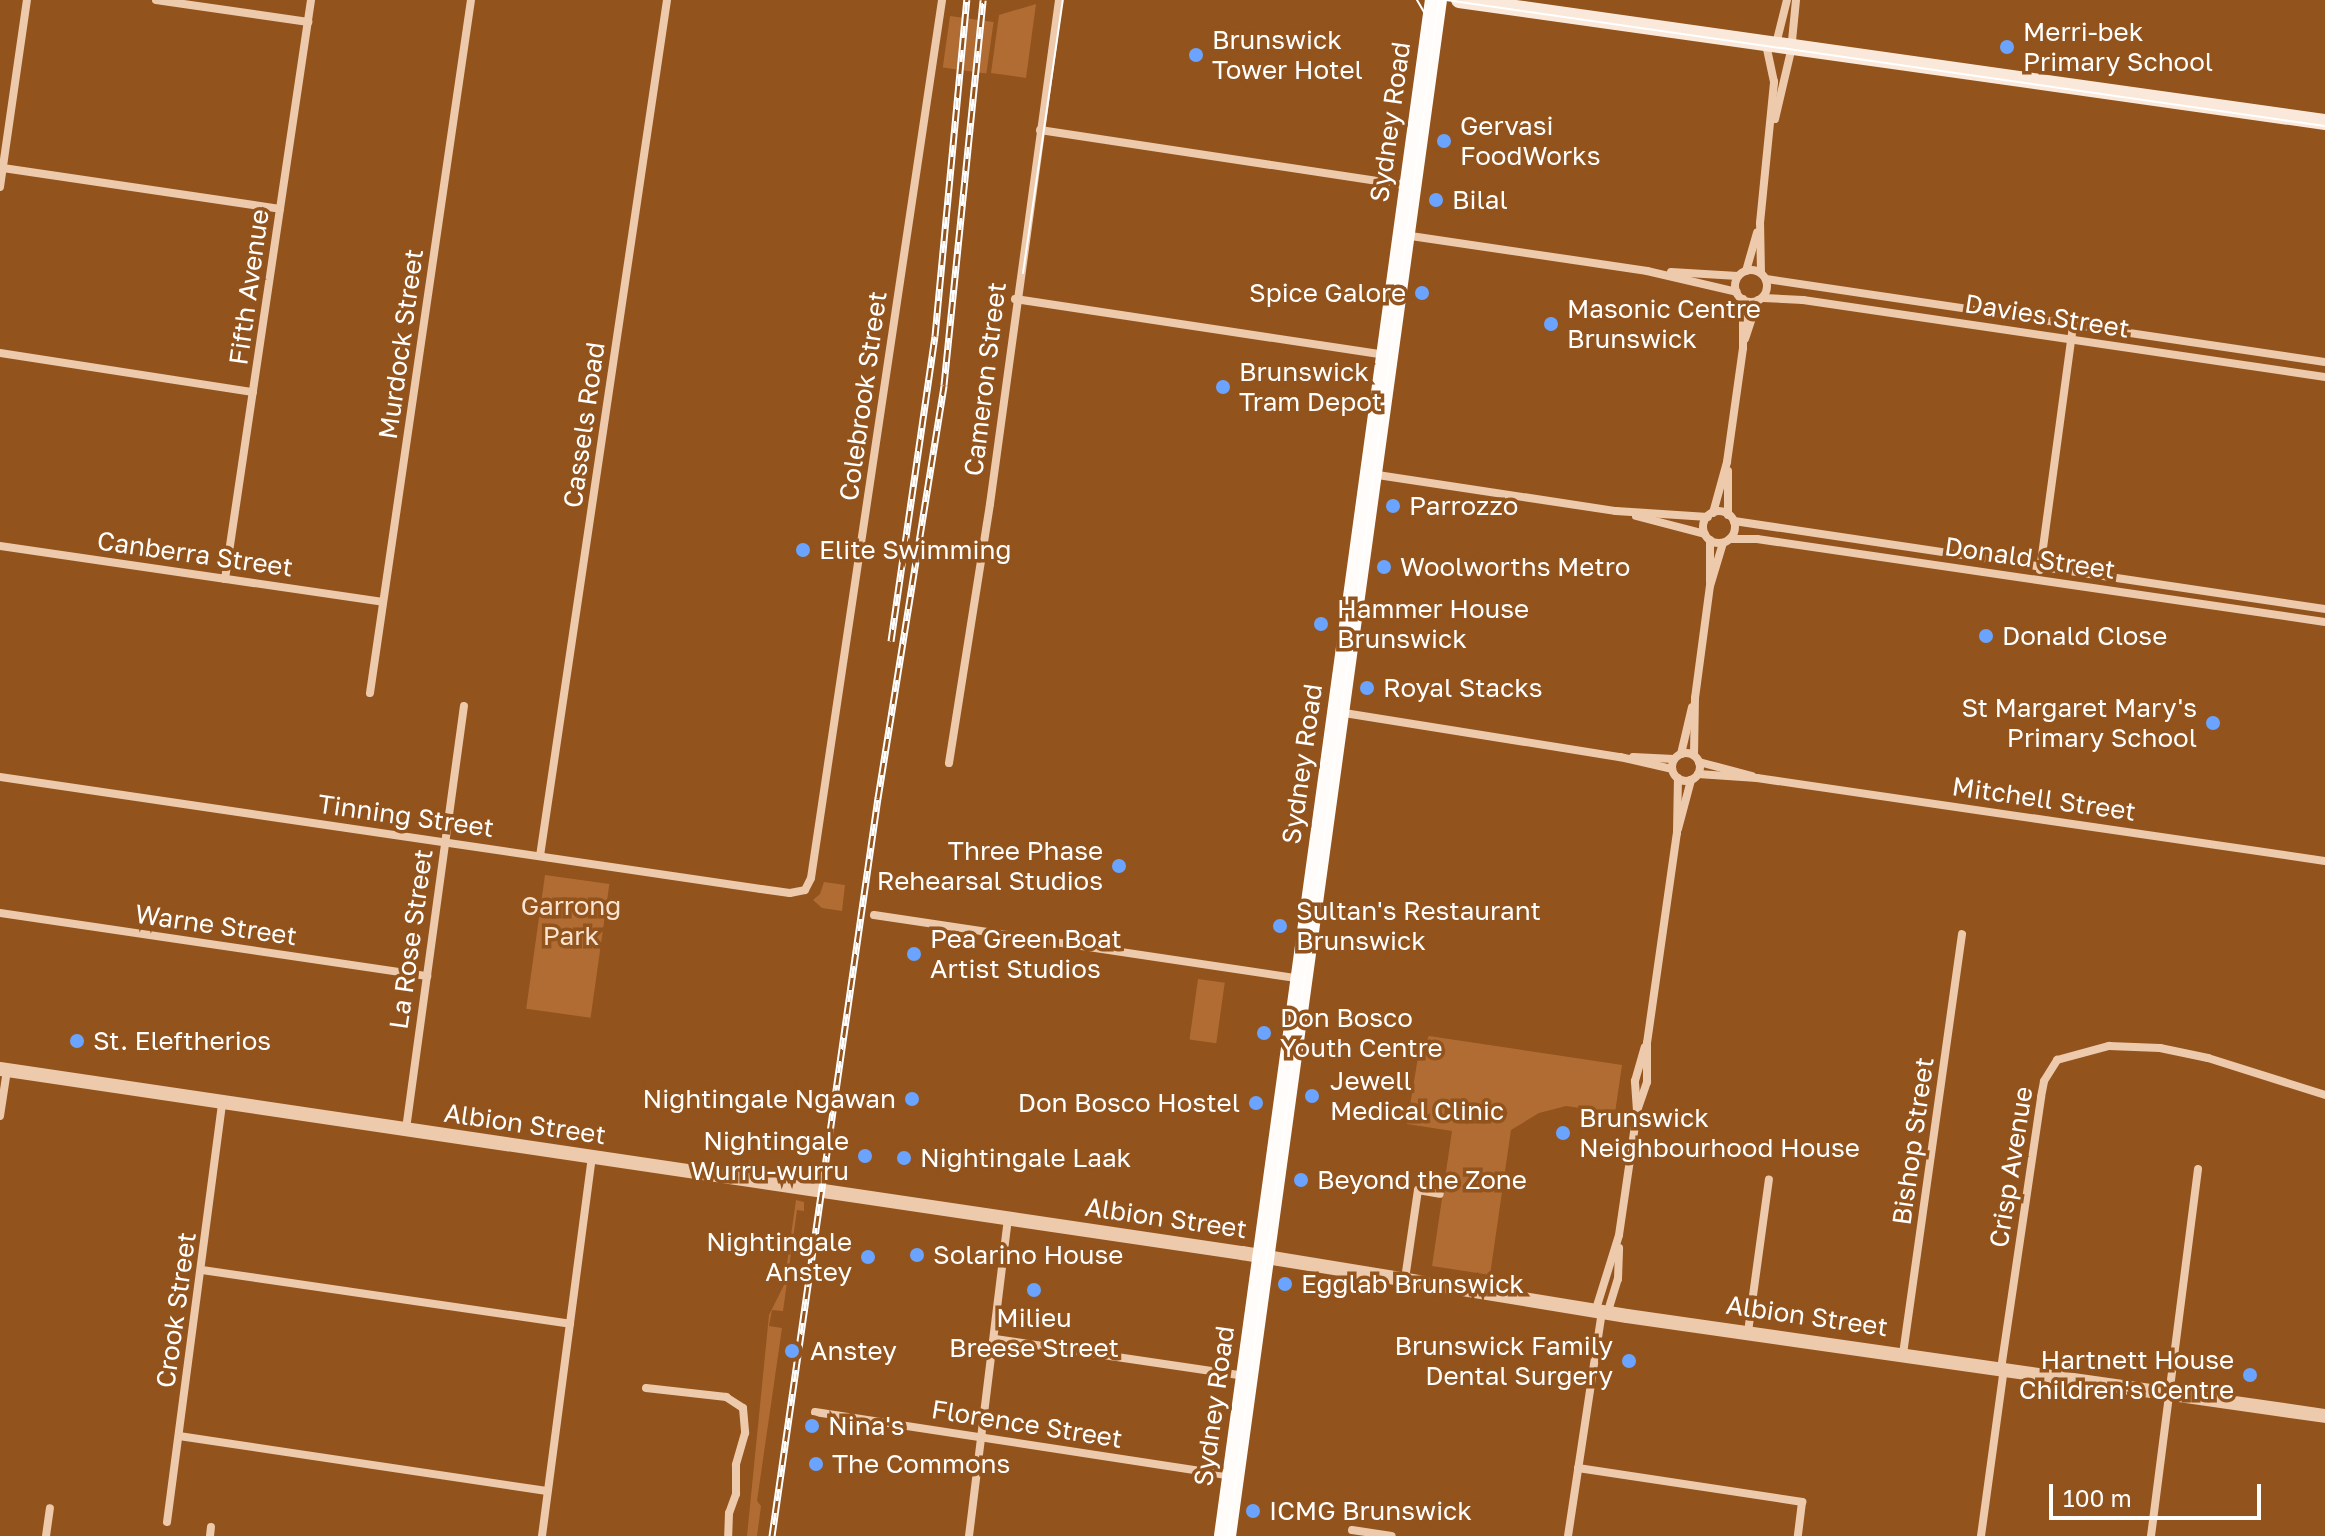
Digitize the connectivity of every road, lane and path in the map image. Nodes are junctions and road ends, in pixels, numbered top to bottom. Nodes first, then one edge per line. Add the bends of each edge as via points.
1 (27, 0) edge
2 (156, 0) edge
3 (311, 0) edge
4 (471, 0) edge
5 (667, 0) edge
6 (942, 0) edge
7 (1059, 0) edge
8 (1436, 0) edge
9 (1459, 0) edge
10 (1787, 0) edge
11 (1796, 0) edge
12 (308, 22) junction
13 (1778, 45) junction
14 (2325, 122) edge
15 (1040, 130) junction
16 (1771, 135) junction
17 (3, 168) junction
18 (1410, 186) junction
19 (0, 187) edge
20 (280, 209) junction
21 (1760, 223) junction
22 (1403, 234) junction
23 (1650, 271) junction
24 (1742, 273) junction
25 (1763, 276) junction
26 (1740, 296) junction
27 (1015, 299) junction
28 (1760, 299) junction
29 (2073, 326) junction
30 (2071, 341) junction
31 (1743, 348) junction
32 (0, 353) edge
33 (1387, 355) junction
34 (2325, 362) edge
35 (2325, 377) edge
36 (253, 392) junction
37 (1727, 462) junction
38 (1370, 474) junction
39 (1616, 511) junction
40 (1710, 515) junction
41 (1731, 518) junction
42 (1707, 537) junction
43 (1726, 541) junction
44 (0, 546) edge
45 (2040, 568) junction
46 (225, 579) junction
47 (2039, 579) junction
48 (1710, 586) junction
49 (383, 602) junction
50 (2283, 603) junction
51 (2325, 609) edge
52 (2282, 615) junction
53 (2325, 622) edge
54 (370, 693) dead end
55 (1695, 698) junction
56 (464, 706) dead end
57 (1337, 712) junction
58 (1677, 756) junction
59 (1620, 757) junction
60 (1696, 759) junction
61 (949, 763) dead end
62 (1672, 769) junction
63 (0, 777) edge
64 (1694, 777) junction
65 (1678, 778) junction
66 (1757, 778) junction
67 (1677, 833) junction
68 (445, 841) junction
69 (540, 856) junction
70 (2325, 861) edge
71 (805, 890) joint
72 (0, 913) edge
73 (874, 915) dead end
74 (1962, 934) dead end
75 (427, 976) junction
76 (1301, 979) junction
77 (3, 1069) edge
78 (2325, 1095) edge
79 (222, 1103) junction
80 (0, 1116) edge
81 (406, 1130) junction
82 (592, 1158) junction
83 (2198, 1169) dead end
84 (1769, 1179) dead end
85 (1440, 1194) dead end
86 (1008, 1220) junction
87 (1262, 1257) junction
88 (202, 1270) junction
89 (1405, 1279) junction
90 (1602, 1310) junction
91 (570, 1324) junction
92 (1748, 1332) junction
93 (995, 1339) junction
94 (1903, 1354) junction
95 (2002, 1369) junction
96 (1246, 1376) junction
97 (646, 1388) dead end
98 (2170, 1393) junction
99 (815, 1412) dead end
100 (2325, 1416) edge
101 (179, 1436) junction
102 (983, 1438) junction
103 (1578, 1468) junction
104 (1233, 1476) junction
105 (547, 1491) junction
106 (50, 1508) dead end
107 (167, 1522) dead end
108 (1352, 1530) dead end
109 (46, 1536) edge
110 (542, 1536) edge
111 (728, 1536) edge
112 (969, 1536) edge
113 (1225, 1536) edge
114 (1392, 1536) edge
115 (1568, 1536) edge
116 (1798, 1536) edge
117 (1981, 1536) edge
118 (2151, 1536) edge

1 - 17 street
2 - 12 street
3 - 12 street, Fifth Avenue
4 - 49 street, Murdock Street
5 - 69 street, Cassels Road
6 - 71 street, Colebrook Street via 811,878
7 - 15 street, Cameron Street
8 - 18 highway, Sydney Road
9 - 13 main road
10 - 13 street
11 - 13 street
12 - 20 street, Fifth Avenue
13 - 14 main road
13 - 16 street
13 - 16 street via 1771,52
15 - 18 street
15 - 27 street, Cameron Street
16 - 21 street
17 - 19 street
17 - 20 street
18 - 22 highway, Sydney Road
20 - 36 street, Fifth Avenue
21 - 24 street
21 - 25 street
22 - 23 street
22 - 33 highway, Sydney Road
23 - 24 street
23 - 26 street
24 - 25 street, Davies Street
24 - 26 street
25 - 28 street via 1767,289
25 - 29 street, Davies Street
26 - 28 street, Davies Street
26 - 31 street
27 - 33 street
27 - 61 street, Cameron Street via 990,504
28 - 30 street, Davies Street via 1803,300
28 - 31 street
29 - 30 street
29 - 34 street, Davies Street
30 - 35 street, Davies Street
30 - 45 street
31 - 37 street
32 - 36 street
33 - 38 highway, Sydney Road
36 - 46 street, Fifth Avenue
37 - 40 street
37 - 41 street
38 - 39 street
38 - 57 highway, Sydney Road
39 - 40 street
39 - 42 street
40 - 41 street, Donald Street
40 - 42 street
41 - 43 street via 1735,531
41 - 45 street, Donald Street
42 - 43 street, Donald Street
42 - 48 street
43 - 47 street, Donald Street via 1757,539
43 - 48 street
44 - 46 street, Canberra Street
45 - 47 street
45 - 50 street, Donald Street
46 - 49 street, Canberra Street
47 - 52 street, Donald Street
48 - 55 street
49 - 54 street, Murdock Street
50 - 51 street, Donald Street
50 - 52 street
52 - 53 street, Donald Street
55 - 58 street
55 - 60 street
56 - 68 street, La Rose Street
57 - 59 street
57 - 76 highway, Sydney Road
58 - 59 street
58 - 60 street, Mitchell Street
58 - 62 street
59 - 62 street
60 - 64 street
60 - 66 street, Mitchell Street
62 - 65 street
63 - 68 street, Tinning Street
64 - 65 street, Mitchell Street
64 - 66 street, Mitchell Street
64 - 67 street
65 - 67 street
66 - 70 street, Mitchell Street
67 - 90 street via 1647,1043 1647,1082 1637,1111 1619,1235 1618,1279
68 - 69 street, Tinning Street
68 - 75 street, La Rose Street
69 - 71 street, Tinning Street via 776,891
72 - 75 street, Warne Street
73 - 76 street
74 - 94 street, Bishop Street
75 - 81 street, La Rose Street
76 - 87 highway, Sydney Road
77 - 79 street, Albion Street
77 - 80 street
78 - 95 street, Crisp Avenue via 2160,1048 2109,1046 2057,1060 2041,1097
79 - 81 street, Albion Street
79 - 88 street, Crook Street
81 - 82 street, Albion Street
82 - 86 street, Albion Street
82 - 91 street
83 - 98 street
84 - 92 street
85 - 89 street via 1418,1190
86 - 87 street, Albion Street
86 - 93 street
87 - 89 street, Albion Street
87 - 96 highway, Sydney Road
88 - 91 street
88 - 101 street, Crook Street
89 - 90 street, Albion Street
90 - 92 street, Albion Street
90 - 103 street
91 - 105 street
92 - 94 street, Albion Street
93 - 96 street
93 - 102 street
94 - 95 street, Albion Street
95 - 98 street, Albion Street
95 - 117 street
96 - 104 highway, Sydney Road
97 - 111 street via 726,1397 741,1404 745,1433
98 - 100 street, Albion Street
98 - 118 street
99 - 102 street, Florence Street
101 - 105 street
101 - 107 street, Crook Street
102 - 104 street, Florence Street
102 - 112 street
103 - 115 street
103 - 116 street via 1802,1502
104 - 113 highway, Sydney Road
105 - 110 street
106 - 109 street
108 - 114 street

